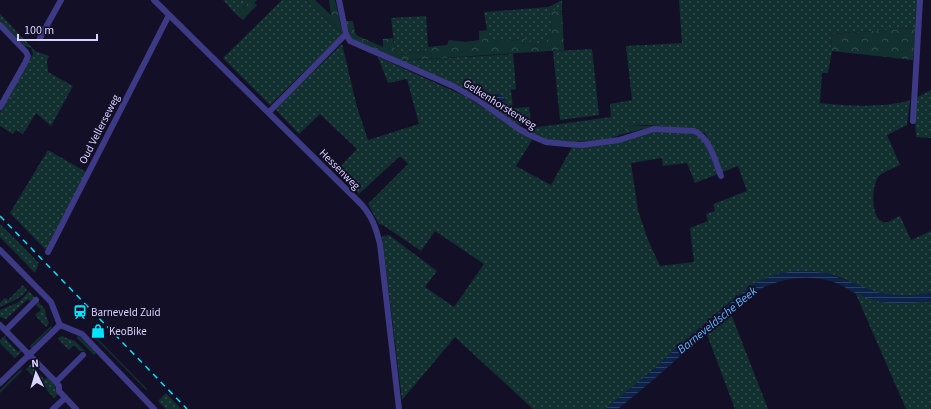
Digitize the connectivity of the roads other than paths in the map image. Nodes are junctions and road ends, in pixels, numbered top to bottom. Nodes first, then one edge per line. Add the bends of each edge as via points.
1 (62, 0) edge
2 (154, 0) edge
3 (339, 0) edge
4 (920, 0) edge
5 (169, 15) junction
6 (0, 25) edge
7 (346, 34) junction
8 (40, 38) dead end
9 (0, 107) edge
10 (269, 112) junction
11 (913, 121) dead end
12 (721, 176) dead end
13 (0, 250) edge
14 (48, 252) dead end
15 (36, 300) dead end
16 (0, 325) edge
17 (60, 325) junction
18 (6, 330) junction
19 (29, 355) junction
20 (83, 355) dead end
21 (56, 382) junction
22 (0, 383) edge
23 (65, 398) junction
24 (53, 409) edge
25 (76, 409) edge
26 (154, 409) edge
27 (399, 409) edge

1 - 8 street
2 - 5 street, Hessenweg
3 - 7 street
4 - 11 street
5 - 10 street, Hessenweg
5 - 14 street, Oud Vellerseweg
6 - 9 street via 28,56
7 - 10 street
7 - 12 street, Gelkenhorsterweg via 350,41 454,86 519,129 546,142 603,143 654,129 694,131 707,141
10 - 27 street, Hessenweg via 361,204 375,225 380,244
13 - 17 street via 51,302
15 - 18 street
16 - 18 street
17 - 19 street
17 - 26 street via 82,334
18 - 19 street
19 - 21 street
19 - 22 street
20 - 21 street
21 - 23 street
23 - 24 street
23 - 25 street

